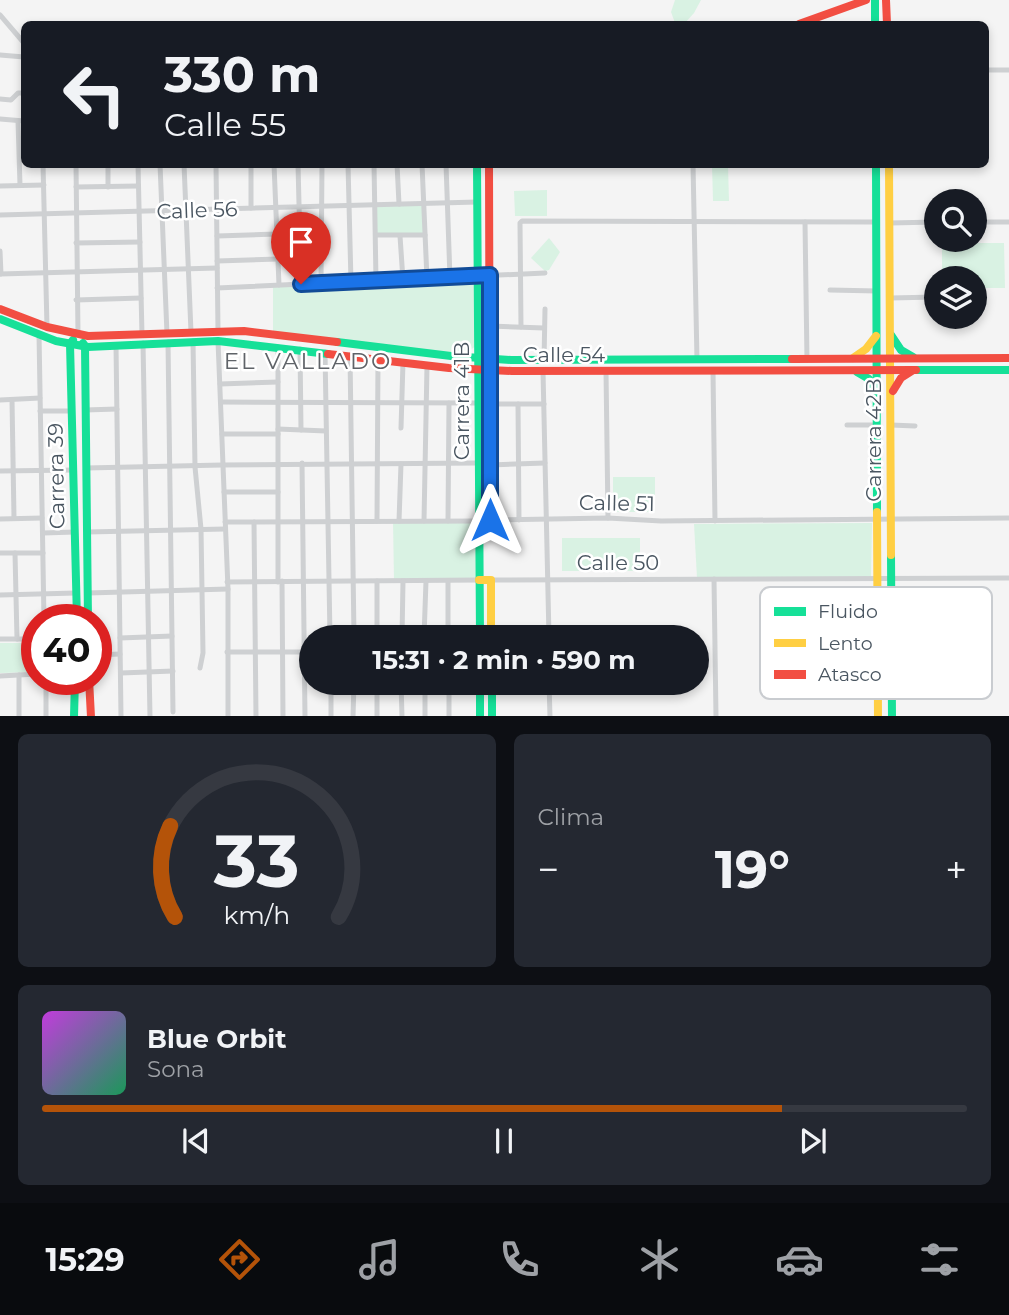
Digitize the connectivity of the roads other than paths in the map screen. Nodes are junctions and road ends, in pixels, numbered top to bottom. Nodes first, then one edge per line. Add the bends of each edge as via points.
1 (866, 0) edge
2 (874, 0) edge
3 (886, 0) edge
4 (0, 15) edge
5 (807, 21) edge
6 (875, 21) edge
7 (887, 21) edge
8 (21, 40) edge
9 (0, 55) edge
10 (21, 57) edge
11 (989, 71) edge
12 (1009, 71) edge
13 (21, 93) edge
14 (0, 99) edge
15 (0, 119) edge
16 (21, 121) edge
17 (43, 168) edge
18 (76, 168) edge
19 (108, 168) edge
20 (138, 168) edge
21 (160, 168) edge
22 (184, 168) edge
23 (216, 168) edge
24 (251, 168) edge
25 (274, 168) edge
26 (298, 168) edge
27 (322, 168) edge
28 (348, 168) edge
29 (374, 168) edge
30 (397, 168) edge
31 (422, 168) edge
32 (446, 168) edge
33 (477, 168) edge
34 (489, 168) edge
35 (693, 168) edge
36 (877, 168) edge
37 (889, 168) edge
38 (20, 185) junction
39 (44, 185) junction
40 (0, 186) edge
41 (138, 186) junction
42 (76, 187) junction
43 (108, 187) junction
44 (477, 201) junction
45 (446, 202) junction
46 (423, 203) junction
47 (375, 204) junction
48 (399, 204) junction
49 (349, 205) junction
50 (323, 206) junction
51 (275, 207) junction
52 (299, 207) junction
53 (251, 208) junction
54 (216, 209) junction
55 (186, 210) junction
56 (139, 211) junction
57 (162, 211) junction
58 (76, 213) junction
59 (44, 214) junction
60 (0, 215) edge
61 (694, 221) junction
62 (805, 222) junction
63 (877, 222) junction
64 (924, 222) edge
65 (987, 222) edge
66 (1009, 222) edge
67 (890, 223) junction
68 (276, 233) junction
69 (376, 235) junction
70 (425, 235) junction
71 (217, 236) junction
72 (400, 236) junction
73 (139, 242) junction
74 (76, 243) junction
75 (0, 251) edge
76 (278, 259) junction
77 (217, 264) junction
78 (164, 269) junction
79 (189, 269) junction
80 (140, 270) junction
81 (76, 272) junction
82 (46, 273) junction
83 (545, 273) dead end
84 (1, 274) edge
85 (520, 274) junction
86 (490, 275) junction
87 (478, 277) junction
88 (450, 278) junction
89 (427, 279) junction
90 (403, 280) junction
91 (376, 281) junction
92 (351, 282) junction
93 (301, 284) junction
94 (321, 284) junction
95 (279, 285) junction
96 (217, 288) junction
97 (830, 290) dead end
98 (877, 291) junction
99 (924, 297) edge
100 (141, 298) junction
101 (890, 298) junction
102 (76, 300) junction
103 (0, 309) edge
104 (545, 309) dead end
105 (0, 319) edge
106 (490, 326) junction
107 (47, 327) junction
108 (521, 327) junction
109 (544, 328) junction
110 (218, 331) junction
111 (878, 333) junction
112 (891, 333) junction
113 (39, 334) junction
114 (78, 334) junction
115 (192, 336) junction
116 (167, 338) junction
117 (142, 339) junction
118 (55, 341) junction
119 (218, 341) junction
120 (479, 341) junction
121 (490, 341) junction
122 (70, 344) junction
123 (116, 345) junction
124 (85, 346) junction
125 (278, 346) junction
126 (97, 347) junction
127 (300, 349) junction
128 (325, 352) junction
129 (350, 355) junction
130 (455, 356) junction
131 (71, 357) junction
132 (478, 358) junction
133 (1009, 358) edge
134 (378, 359) junction
135 (490, 359) junction
136 (849, 359) junction
137 (877, 359) junction
138 (891, 359) junction
139 (926, 359) junction
140 (84, 360) junction
141 (511, 360) junction
142 (697, 360) junction
143 (807, 360) junction
144 (403, 362) junction
145 (427, 366) junction
146 (544, 366) junction
147 (449, 368) junction
148 (461, 369) junction
149 (478, 369) junction
150 (490, 370) junction
151 (847, 370) junction
152 (877, 370) junction
153 (891, 370) junction
154 (917, 370) junction
155 (1009, 370) edge
156 (512, 371) junction
157 (606, 371) junction
158 (713, 371) junction
159 (278, 382) junction
160 (220, 384) junction
161 (477, 384) junction
162 (491, 388) junction
163 (877, 394) junction
164 (891, 397) junction
165 (40, 398) junction
166 (0, 400) edge
167 (12, 400) junction
168 (221, 402) junction
169 (278, 402) junction
170 (301, 402) junction
171 (326, 402) junction
172 (349, 402) junction
173 (377, 402) junction
174 (401, 402) junction
175 (426, 403) junction
176 (449, 403) junction
177 (477, 403) junction
178 (490, 404) junction
179 (518, 404) junction
180 (544, 404) junction
181 (117, 409) junction
182 (85, 410) junction
183 (40, 411) junction
184 (72, 411) junction
185 (877, 420) junction
186 (891, 422) junction
187 (847, 425) dead end
188 (915, 426) dead end
189 (401, 428) dead end
190 (301, 430) junction
191 (278, 431) junction
192 (326, 431) junction
193 (73, 433) junction
194 (85, 434) junction
195 (222, 434) junction
196 (73, 453) junction
197 (86, 455) junction
198 (302, 463) junction
199 (449, 463) junction
200 (478, 463) junction
201 (545, 463) junction
202 (222, 464) junction
203 (278, 464) junction
204 (377, 464) junction
205 (401, 464) junction
206 (425, 464) junction
207 (519, 464) junction
208 (327, 465) junction
209 (351, 465) junction
210 (490, 465) junction
211 (170, 467) junction
212 (195, 467) junction
213 (86, 468) junction
214 (118, 468) junction
215 (146, 468) junction
216 (74, 470) junction
217 (0, 471) edge
218 (14, 471) junction
219 (42, 471) junction
220 (224, 492) junction
221 (278, 492) junction
222 (14, 518) junction
223 (42, 518) junction
224 (608, 518) junction
225 (1009, 518) edge
226 (0, 519) edge
227 (547, 519) junction
228 (877, 519) junction
229 (890, 519) junction
230 (479, 520) junction
231 (490, 520) junction
232 (519, 520) junction
233 (278, 521) junction
234 (303, 521) junction
235 (328, 521) junction
236 (352, 521) junction
237 (377, 521) junction
238 (399, 521) junction
239 (424, 521) junction
240 (448, 521) junction
241 (715, 521) junction
242 (254, 522) junction
243 (225, 525) junction
244 (201, 529) junction
245 (147, 530) junction
246 (171, 530) junction
247 (119, 531) junction
248 (75, 532) junction
249 (87, 532) junction
250 (43, 533) junction
251 (75, 546) junction
252 (87, 547) junction
253 (0, 553) edge
254 (15, 553) junction
255 (43, 553) junction
256 (75, 564) junction
257 (87, 565) junction
258 (892, 578) junction
259 (1009, 578) edge
260 (714, 579) junction
261 (878, 579) junction
262 (449, 580) junction
263 (480, 580) junction
264 (491, 580) junction
265 (548, 580) junction
266 (303, 581) junction
267 (329, 581) junction
268 (354, 581) junction
269 (377, 581) junction
270 (403, 581) junction
271 (426, 581) junction
272 (227, 582) junction
273 (254, 582) junction
274 (280, 582) junction
275 (878, 587) edge
276 (892, 587) edge
277 (228, 589) junction
278 (201, 590) junction
279 (172, 591) junction
280 (120, 592) junction
281 (148, 592) junction
282 (76, 593) junction
283 (88, 593) junction
284 (44, 594) junction
285 (0, 595) edge
286 (17, 595) junction
287 (44, 604) edge
288 (76, 604) edge
289 (88, 604) edge
290 (306, 625) edge
291 (330, 625) edge
292 (354, 625) edge
293 (377, 625) edge
294 (402, 625) edge
295 (425, 625) edge
296 (449, 625) edge
297 (480, 625) edge
298 (491, 625) edge
299 (549, 625) edge
300 (149, 636) junction
301 (172, 636) junction
302 (120, 638) junction
303 (0, 639) edge
304 (17, 639) junction
305 (21, 639) edge
306 (283, 650) junction
307 (299, 651) edge
308 (227, 652) junction
309 (256, 652) junction
310 (112, 654) edge
311 (120, 654) junction
312 (200, 668) dead end
313 (149, 671) junction
314 (173, 671) junction
315 (121, 673) junction
316 (19, 675) joint
317 (0, 676) edge
318 (46, 695) edge
319 (77, 695) edge
320 (90, 695) edge
321 (306, 695) edge
322 (331, 695) edge
323 (354, 695) edge
324 (377, 695) edge
325 (401, 695) edge
326 (425, 695) edge
327 (449, 695) edge
328 (480, 695) edge
329 (493, 695) edge
330 (549, 695) edge
331 (878, 699) edge
332 (892, 699) edge
333 (878, 704) junction
334 (892, 704) junction
335 (173, 712) dead end
336 (19, 716) edge
337 (46, 716) edge
338 (76, 716) edge
339 (91, 716) edge
340 (121, 716) edge
341 (150, 716) edge
342 (228, 716) edge
343 (256, 716) edge
344 (283, 716) edge
345 (305, 716) edge
346 (331, 716) edge
347 (353, 716) edge
348 (377, 716) edge
349 (402, 716) edge
350 (425, 716) edge
351 (449, 716) edge
352 (480, 716) edge
353 (495, 716) edge
354 (550, 716) edge
355 (716, 716) edge
356 (871, 716) edge
357 (878, 716) edge
358 (892, 716) edge
359 (900, 716) edge

1 - 5 main road
2 - 6 main road
3 - 7 main road
4 - 8 street
9 - 10 street
11 - 12 street
13 - 14 street via 11,100
15 - 16 street
16 - 38 street
17 - 39 street
18 - 42 street
19 - 43 street
20 - 41 street
21 - 57 street
22 - 55 street
23 - 54 street
24 - 53 street
25 - 51 street
26 - 52 street
27 - 50 street
28 - 49 street
29 - 47 street
30 - 48 street
31 - 46 street
32 - 45 street
33 - 44 main road, Carrera 41B
34 - 86 main road, Carrera 41B
35 - 61 street
36 - 63 main road, Carrera 42B
37 - 67 main road, Carrera 42B
38 - 39 street
38 - 40 street
39 - 59 street
41 - 43 street
41 - 56 street
42 - 43 street
42 - 58 street
44 - 45 street, Calle 56
44 - 87 main road, Carrera 41B
45 - 46 street, Calle 56
45 - 88 street
46 - 48 street, Calle 56
46 - 70 street
47 - 48 street, Calle 56
47 - 49 street, Calle 56
47 - 69 street
49 - 50 street, Calle 56
49 - 92 street
50 - 52 street, Calle 56
50 - 94 street
51 - 52 street, Calle 56
51 - 53 street, Calle 56
51 - 68 street
52 - 93 street
53 - 54 street, Calle 56
54 - 55 street, Calle 56
54 - 71 street
55 - 57 street, Calle 56
55 - 79 street
56 - 57 street, Calle 56
56 - 58 street, Calle 56
56 - 73 street
57 - 78 street
58 - 59 street, Calle 56
58 - 74 street
59 - 60 street, Calle 56
59 - 82 street
61 - 62 street
61 - 85 street via 522,221
61 - 142 street
62 - 63 street
62 - 143 street
63 - 98 main road, Carrera 42B
64 - 67 street
65 - 66 street
67 - 101 main road, Carrera 42B
68 - 71 street
68 - 76 street
69 - 72 street
69 - 91 street
70 - 72 street
70 - 89 street
71 - 77 street
72 - 90 street
73 - 74 street
73 - 80 street
74 - 81 street
75 - 84 street
76 - 77 street
76 - 95 street
77 - 79 street
77 - 96 street
78 - 79 street
78 - 80 street
78 - 116 street
79 - 115 street
80 - 81 street
80 - 100 street
81 - 82 street
81 - 102 street
82 - 84 street
82 - 107 street
83 - 85 street
85 - 86 street
85 - 108 street
86 - 87 street
86 - 106 main road, Carrera 41B
87 - 88 street
87 - 120 main road, Carrera 41B
88 - 89 street
89 - 90 street
90 - 91 street
91 - 92 street
92 - 94 street
93 - 94 street
93 - 95 street
95 - 96 street
96 - 110 street
97 - 98 street
98 - 111 main road, Carrera 42B
99 - 101 street
100 - 102 street
100 - 117 street
101 - 112 main road, Carrera 42B
102 - 114 street
103 - 107 main road, Calle 54
104 - 109 street
105 - 113 main road, Calle 54
106 - 108 street
106 - 121 main road, Carrera 41B
107 - 114 main road, Calle 54
108 - 109 street
109 - 146 street
110 - 115 main road, Calle 54
110 - 130 main road, Calle 54 via 274,333
111 - 136 main road via 866,349
111 - 137 main road, Carrera 42B
112 - 138 main road, Carrera 42B
112 - 139 main road via 901,350
113 - 118 main road, Calle 54
113 - 165 street
114 - 117 main road, Calle 54
114 - 122 main road
114 - 124 main road
115 - 116 main road, Calle 54
115 - 119 main road, Calle 54
115 - 212 street
116 - 117 main road, Calle 54
116 - 211 street
117 - 123 main road, Calle 54
117 - 215 street
118 - 122 main road, Calle 54
118 - 131 main road via 64,345
119 - 125 main road, Calle 54
119 - 160 street
120 - 130 main road
120 - 132 main road, Carrera 41B
121 - 135 main road, Carrera 41B
121 - 141 main road via 497,353
122 - 124 main road, Calle 54
122 - 131 main road, Carrera 39
123 - 126 main road, Calle 54
123 - 181 street
124 - 126 main road, Calle 54
124 - 140 main road, Carrera 39
125 - 127 main road, Calle 54
125 - 159 street
126 - 140 main road via 88,351
127 - 128 main road, Calle 54
127 - 170 street
128 - 129 main road, Calle 54
128 - 171 street
129 - 134 main road, Calle 54
129 - 172 street
130 - 132 main road, Calle 54
130 - 147 main road
131 - 184 main road, Carrera 39
132 - 135 main road, Calle 54
132 - 149 main road, Carrera 41B
133 - 139 main road, Calle 54
134 - 144 main road, Calle 54
134 - 173 street
135 - 141 main road, Calle 54
135 - 150 main road, Carrera 41B
136 - 137 main road, Calle 54
136 - 143 main road, Calle 54
137 - 138 main road, Calle 54
137 - 152 main road, Carrera 42B
138 - 139 main road, Calle 54
138 - 153 main road, Carrera 42B
140 - 182 main road, Carrera 39
141 - 146 main road, Calle 54
142 - 143 main road, Calle 54
142 - 146 main road, Calle 54
144 - 145 main road, Calle 54
144 - 174 street
145 - 147 main road, Calle 54
145 - 175 street
146 - 156 main road, Calle 54
146 - 157 main road, Calle 54
146 - 180 street
147 - 148 main road, Calle 54
148 - 149 main road, Calle 54
148 - 161 main road
149 - 150 main road, Calle 54
149 - 161 main road, Carrera 41B
150 - 156 main road, Calle 54
150 - 162 main road, Carrera 41B
151 - 152 main road, Calle 54
151 - 158 main road, Calle 54
151 - 163 main road via 869,379
152 - 153 main road, Calle 54
152 - 163 main road, Carrera 42B
153 - 154 main road, Calle 54
153 - 164 main road, Carrera 42B
154 - 155 main road, Calle 54
154 - 164 main road via 898,380
156 - 162 main road via 498,377
157 - 158 main road, Calle 54
157 - 224 street
158 - 241 street
159 - 160 street
159 - 169 street
160 - 168 street
161 - 177 main road, Carrera 41B
162 - 178 main road, Carrera 41B
163 - 185 main road, Carrera 42B
164 - 186 main road, Carrera 42B
165 - 167 street
165 - 183 street
166 - 167 street
167 - 218 street
168 - 169 street
168 - 195 street
169 - 170 street
169 - 191 street
170 - 171 street
170 - 190 street
171 - 172 street
171 - 192 street
172 - 173 street
172 - 209 street
173 - 174 street
173 - 204 street
174 - 175 street
174 - 189 street
175 - 176 street
175 - 206 street
176 - 177 street
176 - 199 street
177 - 200 main road, Carrera 41B
178 - 179 street
178 - 210 main road, Carrera 41B
179 - 180 street
179 - 207 street
180 - 201 street
181 - 182 street
181 - 214 street
182 - 194 main road, Carrera 39
183 - 184 street
183 - 219 street
184 - 193 main road, Carrera 39
185 - 186 main road
185 - 187 street
185 - 228 main road, Carrera 42B
186 - 188 street
186 - 229 main road, Carrera 42B
190 - 191 street
190 - 192 street
191 - 195 street
191 - 203 street
192 - 208 street
193 - 194 main road via 77,439
193 - 196 main road, Carrera 39
194 - 197 main road, Carrera 39
195 - 202 street
196 - 197 main road via 79,449
196 - 216 main road, Carrera 39
197 - 213 main road, Carrera 39
198 - 203 street
198 - 208 street
198 - 234 street
199 - 200 street
199 - 206 street
199 - 240 street
200 - 230 main road, Carrera 41B
201 - 207 street
201 - 227 street
202 - 203 street
202 - 212 street
202 - 220 street
203 - 221 street
204 - 205 street
204 - 209 street
204 - 237 street
205 - 206 street
205 - 238 street
206 - 239 street
207 - 210 street
207 - 232 street
208 - 209 street
208 - 235 street
209 - 236 street
210 - 231 main road, Carrera 41B
211 - 212 street
211 - 215 street
211 - 246 street
212 - 244 street
213 - 214 street
213 - 249 main road, Carrera 39
214 - 215 street
214 - 247 street
215 - 245 street
216 - 219 street
216 - 248 main road, Carrera 39
217 - 218 street
218 - 219 street
218 - 222 street
219 - 223 street
220 - 221 street
220 - 243 street
221 - 233 street
222 - 223 street
222 - 226 street
223 - 250 street
224 - 227 street, Calle 51
224 - 241 street, Calle 51
225 - 229 street, Calle 51
227 - 232 street, Calle 51
227 - 265 street
228 - 229 street, Calle 51
228 - 241 street, Calle 51
228 - 261 main road, Carrera 42B
229 - 258 main road, Carrera 42B
230 - 231 main road, Calle 51
230 - 240 street, Calle 51
230 - 263 main road, Carrera 41B
231 - 232 street, Calle 51
233 - 234 street, Calle 51
233 - 242 street, Calle 51
233 - 274 street
234 - 235 street, Calle 51
234 - 266 street
235 - 236 street, Calle 51
235 - 267 street
236 - 237 street, Calle 51
236 - 268 street
237 - 238 street, Calle 51
238 - 239 street, Calle 51
239 - 240 street, Calle 51
242 - 243 street, Calle 51
242 - 273 street
243 - 244 street, Calle 51
243 - 272 street
244 - 246 street, Calle 51
244 - 278 street
245 - 246 street, Calle 51
245 - 247 street, Calle 51
245 - 281 street
246 - 279 street
247 - 249 street, Calle 51
247 - 280 street
248 - 250 street
248 - 251 main road, Carrera 39
249 - 252 main road, Carrera 39
250 - 255 street
251 - 252 main road via 79,552
251 - 256 main road, Carrera 39
252 - 257 main road, Carrera 39
253 - 254 street
254 - 255 street
254 - 286 street
255 - 284 street
256 - 257 main road via 82,558
256 - 282 main road, Carrera 39
257 - 283 main road, Carrera 39
258 - 259 street, Calle 50
258 - 261 street, Calle 50
258 - 276 main road, Carrera 42B
260 - 261 street, Calle 50
260 - 265 street, Calle 50
260 - 355 street
261 - 275 main road, Carrera 42B
262 - 263 street, Calle 50
262 - 271 street, Calle 50
262 - 296 street
263 - 264 main road, Calle 50
263 - 297 main road, Carrera 41B
264 - 265 street, Calle 50
264 - 298 main road
265 - 299 street
266 - 267 street, Calle 50
266 - 274 street, Calle 50
266 - 290 street
267 - 268 street, Calle 50
267 - 291 street
268 - 269 street, Calle 50
268 - 292 street
269 - 270 street, Calle 50
269 - 293 street
270 - 271 street, Calle 50
270 - 294 street
271 - 295 street
272 - 273 street, Calle 50
272 - 277 street
273 - 274 street, Calle 50
273 - 309 street
274 - 306 street
277 - 278 street
277 - 308 street
278 - 279 street
278 - 312 street
279 - 281 street
279 - 301 street
280 - 281 street
280 - 283 street
280 - 302 street
281 - 300 street
282 - 284 street
282 - 288 main road, Carrera 39
283 - 289 main road, Carrera 39
284 - 286 street
284 - 287 street
285 - 286 street
286 - 304 street
300 - 301 street
300 - 302 street
300 - 313 street
301 - 314 street
302 - 311 street
303 - 304 street
304 - 305 street
306 - 307 street
306 - 309 street
306 - 344 street
308 - 309 street
308 - 342 street
309 - 343 street
310 - 311 street
311 - 315 street
313 - 314 street
313 - 315 street
313 - 341 street
314 - 335 street
315 - 340 street
316 - 317 street
316 - 336 street
318 - 337 street
319 - 338 main road
320 - 339 main road
321 - 345 street
322 - 346 street
323 - 347 street
324 - 348 street
325 - 349 street
326 - 350 street
327 - 351 street
328 - 352 main road
329 - 353 main road
330 - 354 street
331 - 333 main road, Carrera 42B
332 - 334 main road, Carrera 42B
333 - 356 main road
333 - 357 main road, Carrera 42B
334 - 358 main road, Carrera 42B
334 - 359 main road
352 - 353 main road

